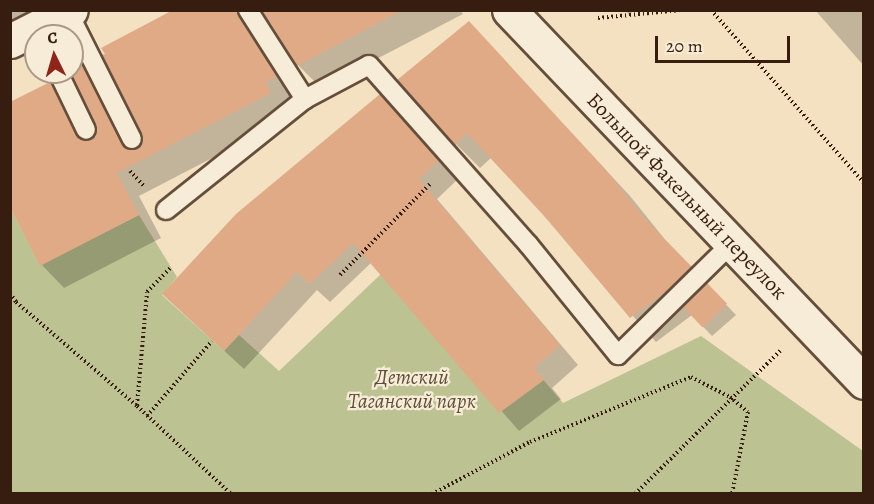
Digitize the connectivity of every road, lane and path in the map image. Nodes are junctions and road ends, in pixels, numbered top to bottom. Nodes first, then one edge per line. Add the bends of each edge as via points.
1 (248, 10) edge
2 (509, 10) edge
3 (681, 10) edge
4 (711, 10) edge
5 (70, 11) edge
6 (598, 18) dead end
7 (48, 24) edge
8 (64, 84) edge
9 (305, 99) junction
10 (86, 130) dead end
11 (132, 139) dead end
12 (454, 160) junction
13 (864, 183) edge
14 (166, 210) dead end
15 (732, 243) junction
16 (171, 267) dead end
17 (340, 275) dead end
18 (10, 293) edge
19 (212, 340) dead end
20 (785, 346) dead end
21 (864, 382) edge
22 (730, 397) junction
23 (137, 406) junction
24 (147, 416) junction
25 (231, 494) edge
26 (432, 494) edge
27 (635, 494) edge
28 (732, 494) edge

1 - 9 lane
2 - 15 street, Большой Факельный переулок
3 - 6 path
4 - 13 path
5 - 7 street
5 - 11 lane
8 - 10 lane
9 - 12 lane via 369,65
9 - 14 lane
12 - 15 lane via 618,355
12 - 17 path
15 - 21 street, Большой Факельный переулок
16 - 23 path via 147,292
18 - 23 path
19 - 24 path
20 - 22 path
22 - 26 path via 691,377 530,442
22 - 27 path
22 - 28 path via 748,412
23 - 24 path
24 - 25 path

